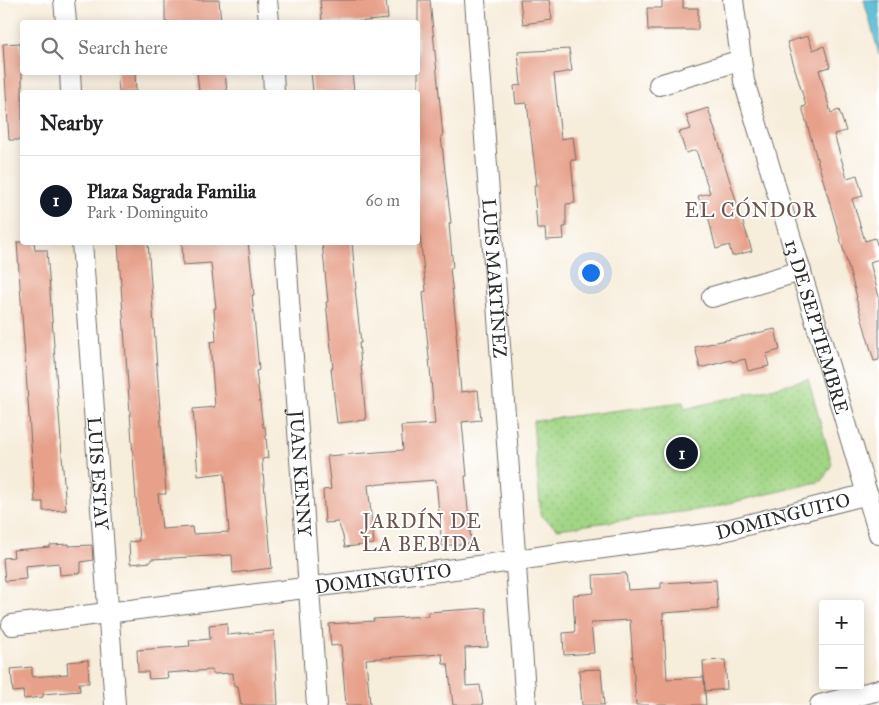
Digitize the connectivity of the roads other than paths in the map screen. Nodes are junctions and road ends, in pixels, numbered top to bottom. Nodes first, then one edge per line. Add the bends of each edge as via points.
1 (64, 0) edge
2 (267, 0) edge
3 (475, 0) edge
4 (733, 0) edge
5 (66, 20) edge
6 (269, 20) edge
7 (741, 60) junction
8 (70, 75) edge
9 (272, 75) edge
10 (659, 85) dead end
11 (71, 90) edge
12 (274, 90) edge
13 (82, 245) edge
14 (285, 245) edge
15 (801, 270) junction
16 (712, 297) dead end
17 (868, 494) junction
18 (879, 534) edge
19 (516, 560) junction
20 (309, 588) junction
21 (109, 613) junction
22 (12, 625) dead end
23 (879, 690) edge
24 (115, 705) edge
25 (317, 705) edge
26 (526, 705) edge
27 (820, 705) edge

1 - 5 street
2 - 6 street
3 - 19 street, LUIS MARTÍNEZ
4 - 7 street, 13 DE SEPTIEMBRE
7 - 10 street
7 - 15 street, 13 DE SEPTIEMBRE via 744,81
8 - 11 street
9 - 12 street
13 - 21 street, LUIS ESTAY
14 - 20 street, JUAN KENNY
15 - 16 street
15 - 17 street, 13 DE SEPTIEMBRE
17 - 18 street, 13 DE SEPTIEMBRE
17 - 19 street, DOMINGUITO via 715,533
19 - 20 street, DOMINGUITO
19 - 26 street, LUIS MARTÍNEZ
20 - 21 street, DOMINGUITO
20 - 25 street, JUAN KENNY
21 - 22 street, DOMINGUITO
21 - 24 street, LUIS ESTAY
23 - 27 street

